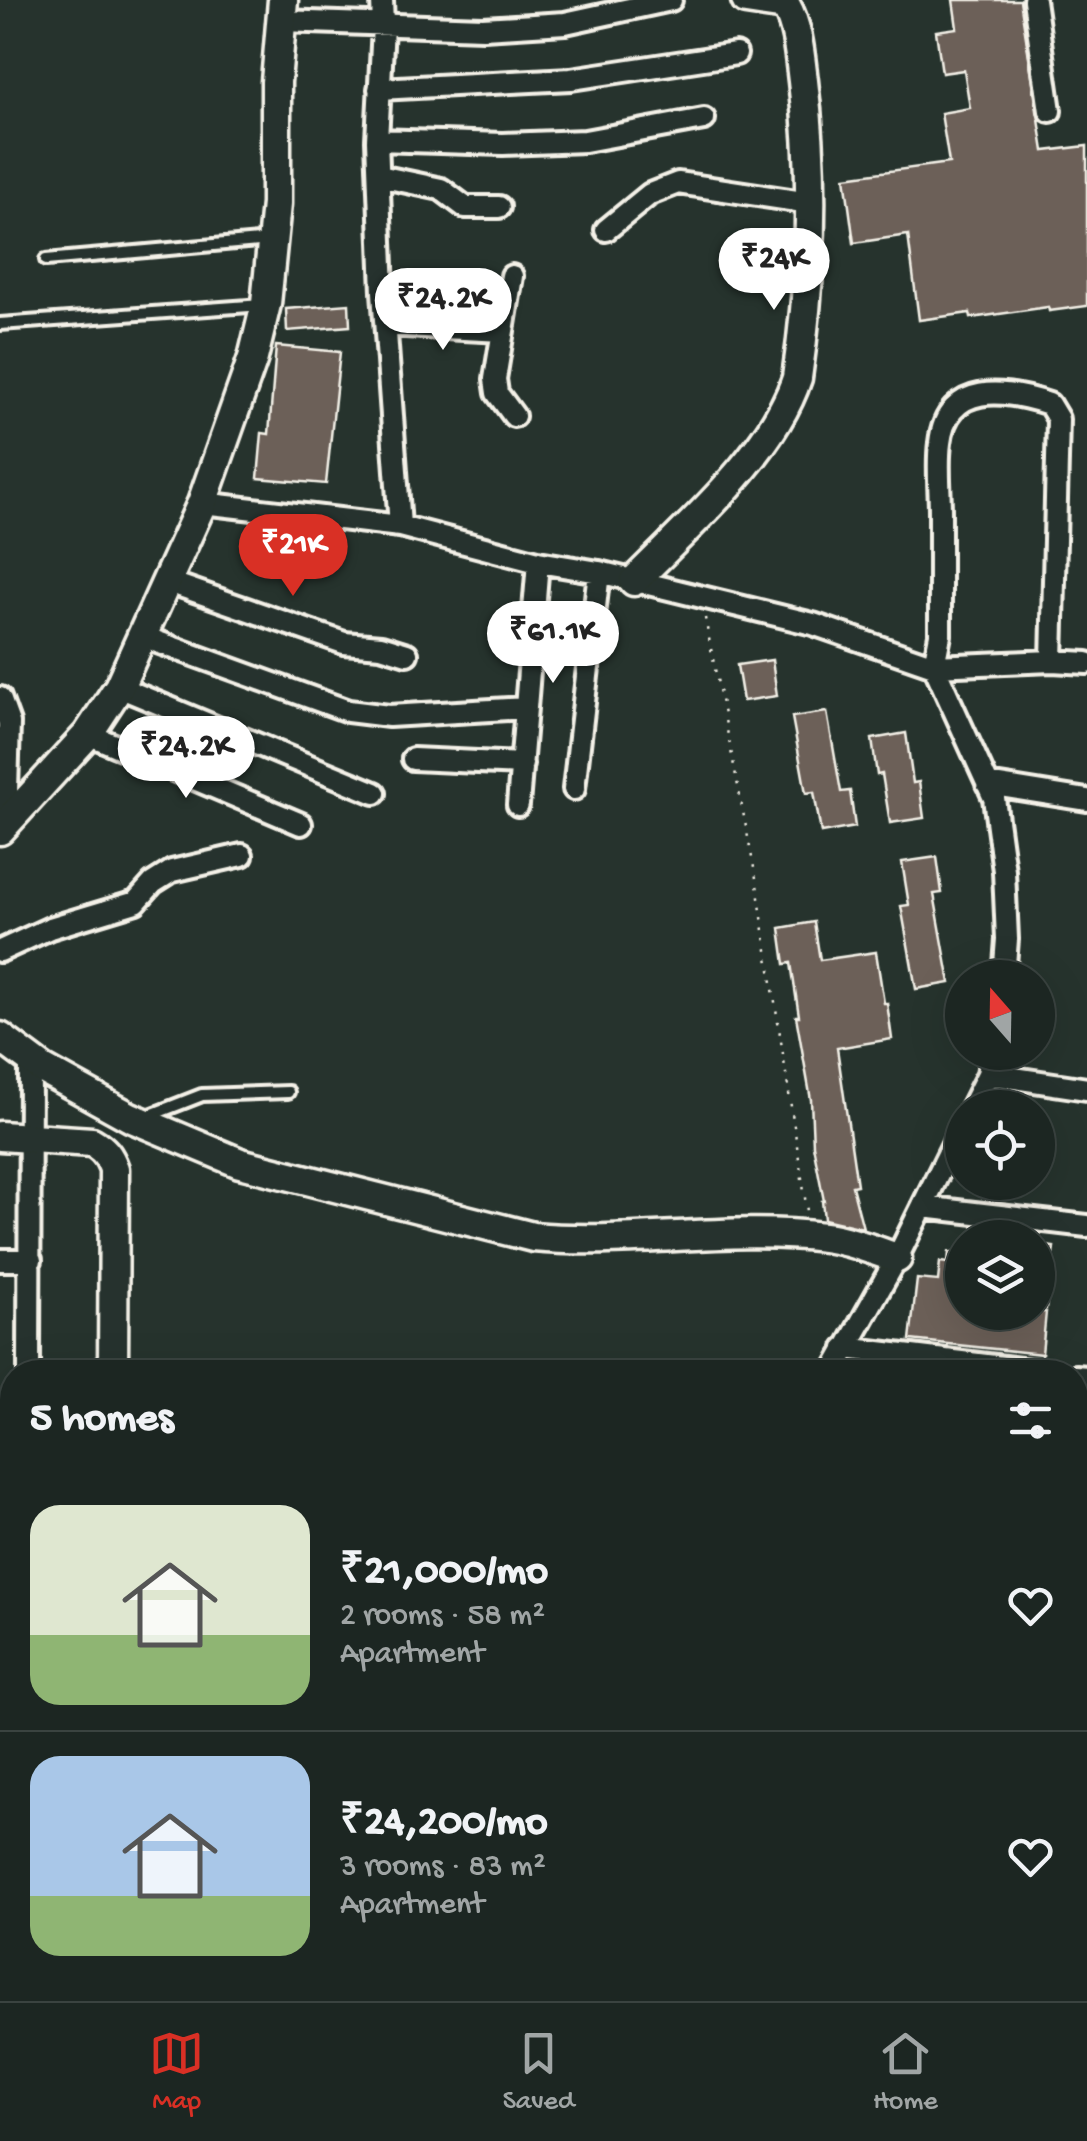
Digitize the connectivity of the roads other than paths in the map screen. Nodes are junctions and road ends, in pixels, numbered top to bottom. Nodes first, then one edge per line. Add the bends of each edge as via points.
1 (382, 0) edge
2 (563, 0) edge
3 (671, 0) edge
4 (746, 0) edge
5 (1034, 0) edge
6 (791, 3) edge
7 (282, 11) edge
8 (565, 23) junction
9 (384, 26) junction
10 (736, 54) dead end
11 (379, 89) junction
12 (1050, 110) dead end
13 (704, 119) dead end
14 (377, 140) junction
15 (379, 176) junction
16 (810, 202) junction
17 (499, 208) dead end
18 (606, 230) dead end
19 (272, 240) junction
20 (46, 260) dead end
21 (512, 276) dead end
22 (266, 304) junction
23 (0, 324) edge
24 (386, 325) junction
25 (503, 331) junction
26 (514, 416) dead end
27 (202, 503) junction
28 (400, 526) junction
29 (538, 562) junction
30 (599, 572) junction
31 (634, 580) junction
32 (166, 582) junction
33 (141, 636) junction
34 (407, 654) dead end
35 (1052, 661) junction
36 (1087, 663) edge
37 (934, 666) junction
38 (119, 687) junction
39 (0, 698) edge
40 (526, 708) junction
41 (88, 734) junction
42 (413, 760) dead end
43 (522, 764) junction
44 (987, 784) junction
45 (574, 789) dead end
46 (376, 793) dead end
47 (1087, 800) edge
48 (518, 805) dead end
49 (301, 824) dead end
50 (3, 827) edge
51 (242, 855) dead end
52 (0, 950) edge
53 (1005, 960) edge
54 (0, 1037) edge
55 (30, 1060) junction
56 (989, 1070) edge
57 (988, 1074) junction
58 (1087, 1089) edge
59 (980, 1090) edge
60 (288, 1092) dead end
61 (138, 1120) junction
62 (0, 1136) edge
63 (30, 1138) junction
64 (945, 1161) edge
65 (923, 1207) junction
66 (1087, 1226) edge
67 (897, 1258) junction
68 (0, 1260) edge
69 (30, 1260) junction
70 (845, 1348) junction
71 (30, 1360) edge
72 (114, 1360) edge
73 (839, 1360) edge
74 (929, 1360) edge

1 - 9 street
2 - 8 street
3 - 8 street
4 - 6 street
5 - 12 street
6 - 16 street
7 - 9 street
7 - 19 street
8 - 9 street
9 - 11 street
10 - 11 street via 560,80
11 - 14 street
13 - 14 street via 568,142
14 - 15 street
15 - 17 street via 440,189 465,207
15 - 24 street
16 - 18 street via 678,183 650,194
16 - 31 street via 800,357 791,396 729,486
19 - 20 lane
19 - 22 street
21 - 25 street
22 - 23 lane
22 - 27 street via 254,358
24 - 25 street
24 - 28 street
25 - 26 street via 495,379
27 - 28 street
27 - 32 street
28 - 29 street
29 - 30 street
29 - 40 street
30 - 31 street
30 - 45 street
31 - 37 street via 813,624
32 - 33 street
32 - 34 street via 344,643
33 - 38 street
33 - 40 street via 348,711 389,716
35 - 36 street
35 - 37 street
35 - 37 street via 1058,419 1049,404 1003,391 973,395 955,408 940,441 940,636
37 - 44 street
38 - 41 street
38 - 46 street
39 - 50 street via 9,723
40 - 43 street
41 - 49 street
41 - 50 street
42 - 43 street
43 - 48 street
44 - 47 street
44 - 53 street via 1004,871
51 - 52 street via 172,871 136,902
54 - 55 street
55 - 61 street
55 - 63 street
56 - 57 street
57 - 58 street
57 - 59 street
60 - 61 lane via 202,1095
61 - 67 street via 240,1163 533,1236 811,1236
62 - 63 street
63 - 69 street
63 - 72 street via 92,1142 110,1158
64 - 65 street
65 - 66 street
65 - 67 street
67 - 70 street
68 - 69 street
69 - 71 street
70 - 73 street
70 - 74 street

